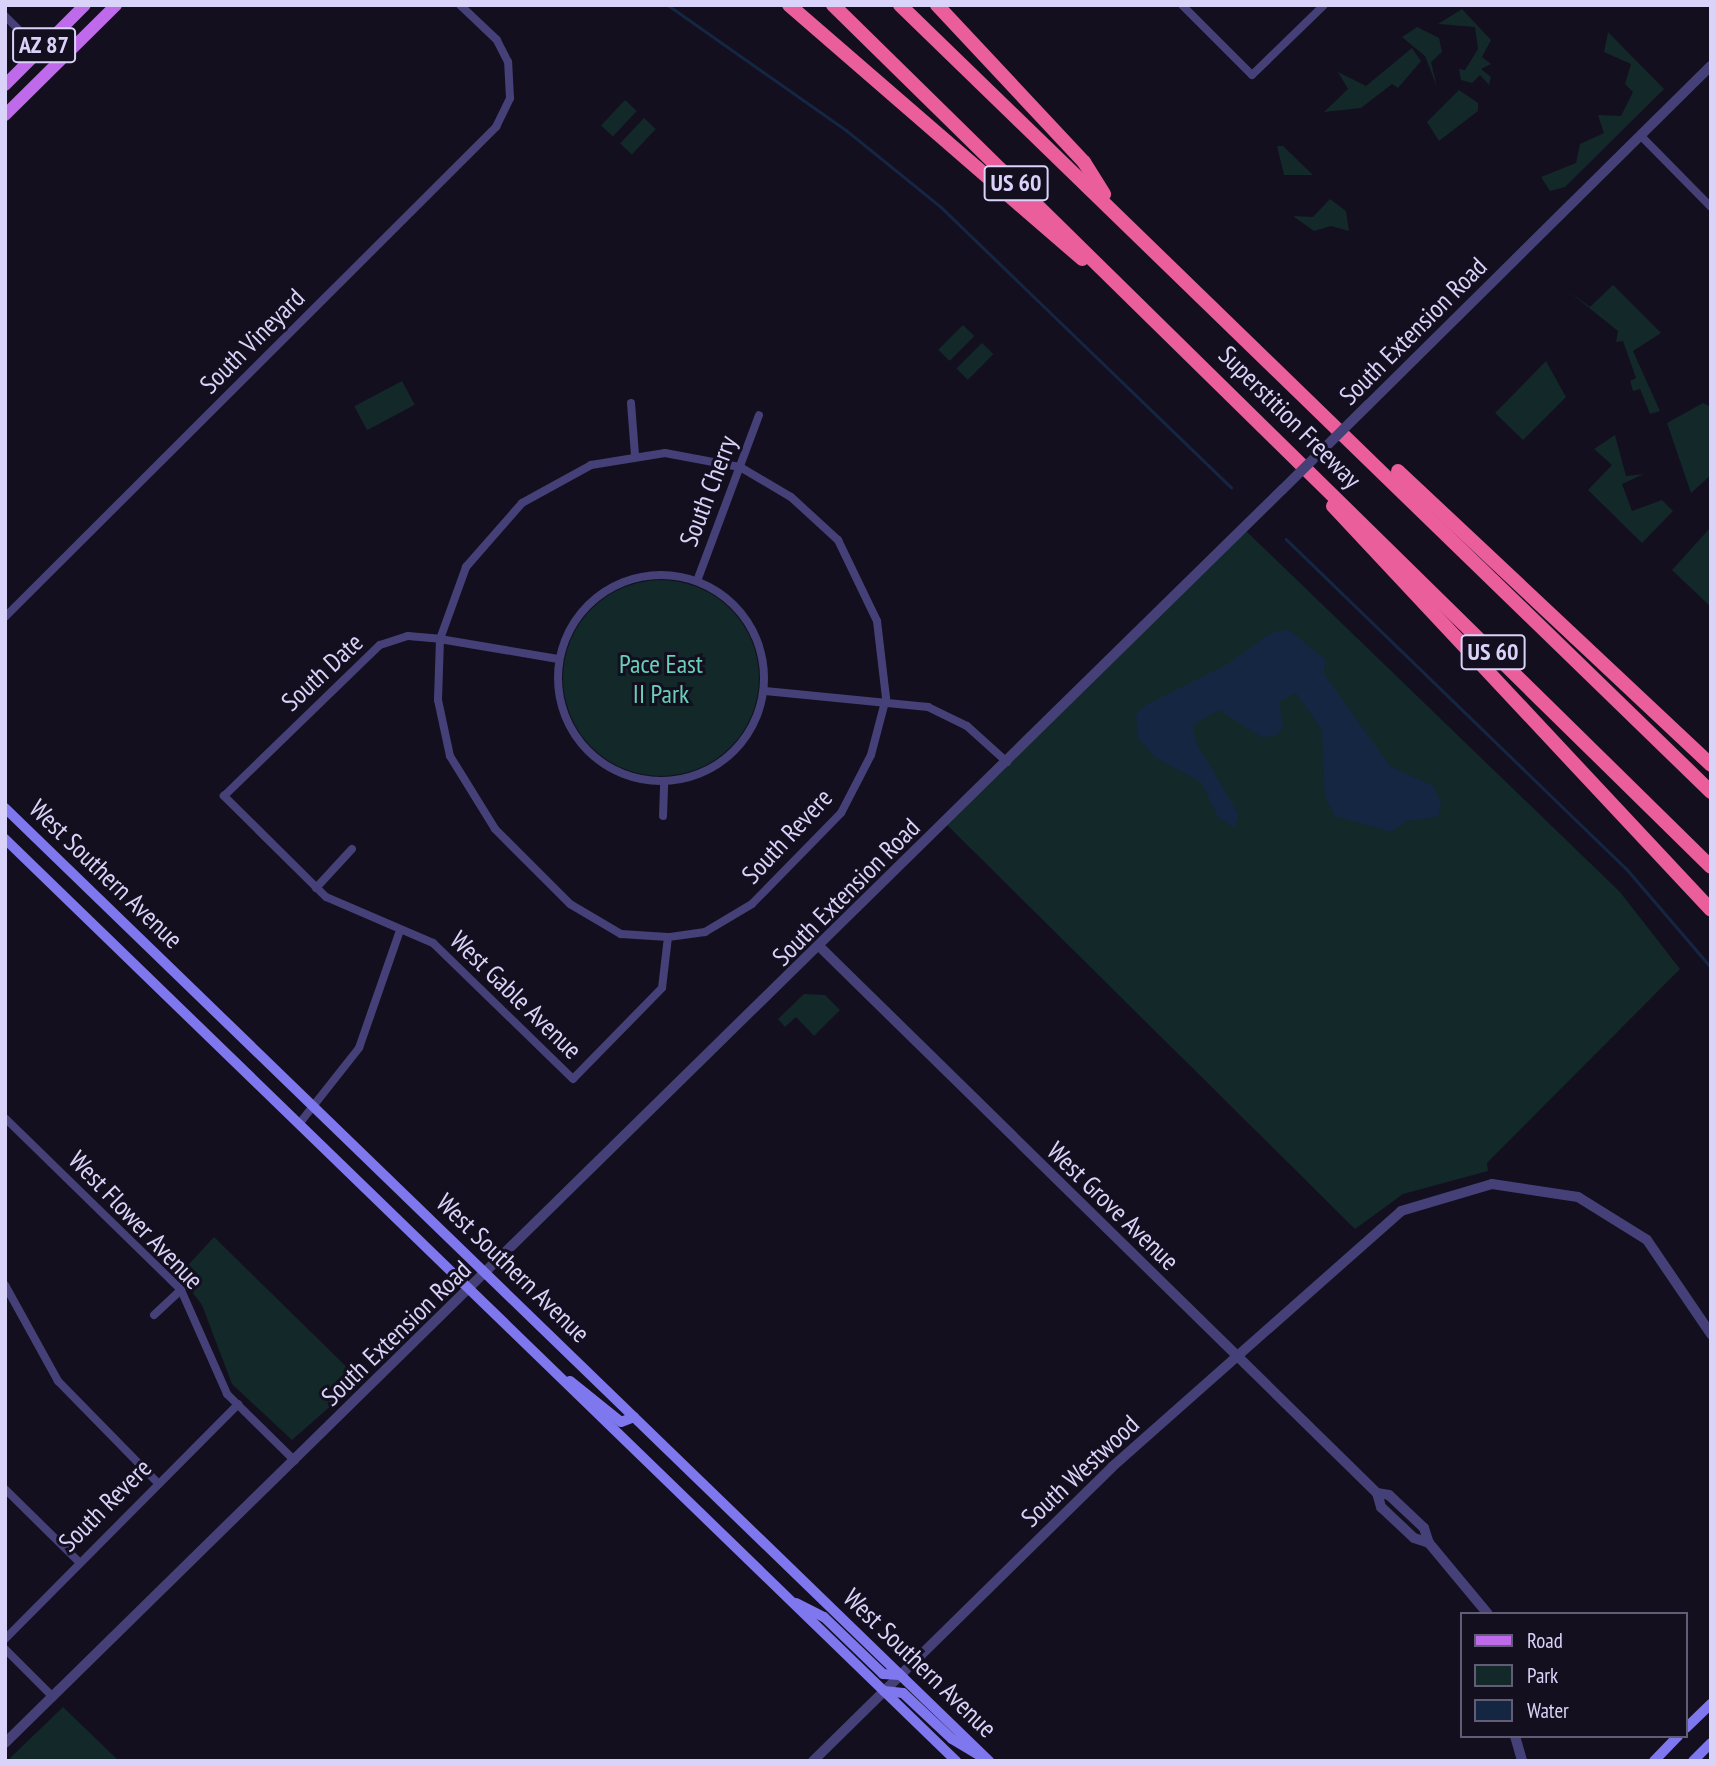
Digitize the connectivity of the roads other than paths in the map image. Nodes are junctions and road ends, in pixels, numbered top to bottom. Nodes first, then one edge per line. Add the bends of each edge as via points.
1 (85, 5) edge
2 (116, 5) edge
3 (460, 5) edge
4 (789, 5) edge
5 (833, 5) edge
6 (900, 5) edge
7 (937, 5) edge
8 (1181, 5) edge
9 (1324, 5) edge
10 (5, 16) edge
11 (39, 50) junction
12 (55, 66) junction
13 (1711, 66) edge
14 (5, 85) edge
15 (5, 115) edge
16 (1641, 136) junction
17 (1711, 207) edge
18 (1118, 216) junction
19 (1199, 361) junction
20 (1314, 400) junction
21 (631, 403) dead end
22 (759, 415) dead end
23 (1275, 438) junction
24 (635, 455) junction
25 (740, 467) junction
26 (697, 581) junction
27 (5, 617) edge
28 (440, 639) junction
29 (558, 659) junction
30 (765, 691) junction
31 (886, 698) junction
32 (1007, 762) junction
33 (1711, 765) edge
34 (664, 782) junction
35 (1711, 792) edge
36 (224, 796) joint
37 (5, 808) edge
38 (663, 816) dead end
39 (5, 839) edge
40 (352, 849) dead end
41 (1711, 867) edge
42 (316, 888) junction
43 (1711, 910) edge
44 (400, 930) junction
45 (668, 937) junction
46 (821, 948) junction
47 (314, 1108) junction
48 (5, 1118) edge
49 (299, 1124) junction
50 (487, 1275) junction
51 (5, 1285) edge
52 (181, 1290) junction
53 (471, 1291) junction
54 (154, 1315) dead end
55 (1711, 1334) edge
56 (1239, 1359) junction
57 (552, 1370) junction
58 (238, 1404) junction
59 (634, 1417) junction
60 (295, 1461) junction
61 (157, 1482) junction
62 (5, 1489) edge
63 (739, 1519) junction
64 (724, 1536) junction
65 (77, 1560) junction
66 (790, 1600) junction
67 (1486, 1612) edge
68 (5, 1639) edge
69 (5, 1649) edge
70 (900, 1675) junction
71 (884, 1691) junction
72 (53, 1697) junction
73 (1711, 1704) edge
74 (1688, 1726) edge
75 (1516, 1738) edge
76 (1676, 1738) edge
77 (5, 1743) edge
78 (1711, 1743) edge
79 (988, 1760) edge
80 (813, 1761) edge
81 (956, 1761) edge
82 (1522, 1761) edge
83 (1654, 1761) edge
84 (1693, 1761) edge

1 - 11 main road, AZ 87
2 - 12 main road
3 - 27 street, South Vineyard via 501,47 511,86 496,127
4 - 19 highway
5 - 19 highway, Superstition Freeway / US 60
6 - 18 highway, Superstition Freeway / US 60
7 - 18 highway via 1084,162
8 - 9 street via 1252,75
10 - 11 street
11 - 12 main road
11 - 14 main road, AZ 87
12 - 15 main road, AZ 87
13 - 16 street, South Extension Road
16 - 17 street
16 - 32 street, South Extension Road, bridge
18 - 20 highway, Superstition Freeway / US 60
19 - 23 highway, Superstition Freeway / US 60
20 - 33 highway via 1432,500
20 - 35 highway, Superstition Freeway / US 60
21 - 24 street
22 - 25 street, South Cherry
23 - 41 highway, Superstition Freeway / US 60
23 - 43 highway via 1362,541
24 - 25 street via 695,457
24 - 28 street via 543,487 502,522 466,567
25 - 26 street, South Cherry
25 - 31 street, South Revere via 820,521 855,567 877,621
26 - 29 street via 642,578 609,589 581,612
26 - 30 street via 723,596 748,624 762,657
28 - 29 street, South Date
28 - 36 street, South Date via 408,636 380,645
28 - 45 street, South Revere via 443,727 478,807 586,916 621,934
29 - 34 street via 562,704 579,740 608,766
30 - 31 street
30 - 34 street via 759,713 734,751 701,775
31 - 32 street via 949,714
31 - 45 street, South Revere via 858,787 807,851 729,921
32 - 46 street, South Extension Road
34 - 38 street
36 - 42 street, West Gable Avenue
37 - 47 main road, West Southern Avenue
39 - 49 main road, West Southern Avenue
40 - 42 street
42 - 44 street, West Gable Avenue via 347,911
44 - 45 street, West Gable Avenue via 451,958 573,1079 662,988
44 - 47 street via 359,1048
46 - 50 street, South Extension Road
46 - 56 street, West Grove Avenue
47 - 49 street
47 - 50 main road, West Southern Avenue
48 - 52 street, West Flower Avenue
49 - 53 main road, West Southern Avenue
50 - 53 street, South Extension Road
50 - 59 main road, West Southern Avenue
51 - 61 street via 58,1381
52 - 54 street
52 - 58 street, West Flower Avenue via 215,1373
53 - 57 main road, West Southern Avenue
53 - 60 street, South Extension Road
55 - 56 street, South Westwood via 1647,1240 1578,1197 1492,1184 1436,1197 1383,1222
56 - 67 street, West Grove Avenue via 1377,1493 1381,1507 1415,1538 1429,1543
56 - 70 street, South Westwood via 1112,1467
57 - 59 main road via 621,1422
57 - 64 main road, West Southern Avenue
58 - 60 street, West Flower Avenue
58 - 61 street, South Revere
59 - 63 main road, West Southern Avenue
60 - 72 street, South Extension Road
61 - 65 street, South Revere
62 - 65 street
63 - 64 main road
63 - 70 main road, West Southern Avenue
64 - 66 main road, West Southern Avenue
65 - 68 street, South Revere
66 - 70 main road via 824,1618 883,1674
66 - 71 main road, West Southern Avenue
69 - 72 street
70 - 71 street, South Westwood
70 - 79 main road, West Southern Avenue
71 - 79 main road via 904,1693 952,1739
71 - 80 street, South Westwood
71 - 81 main road, West Southern Avenue
72 - 77 street, South Extension Road
73 - 74 main road
75 - 82 street
76 - 83 main road
78 - 84 main road

